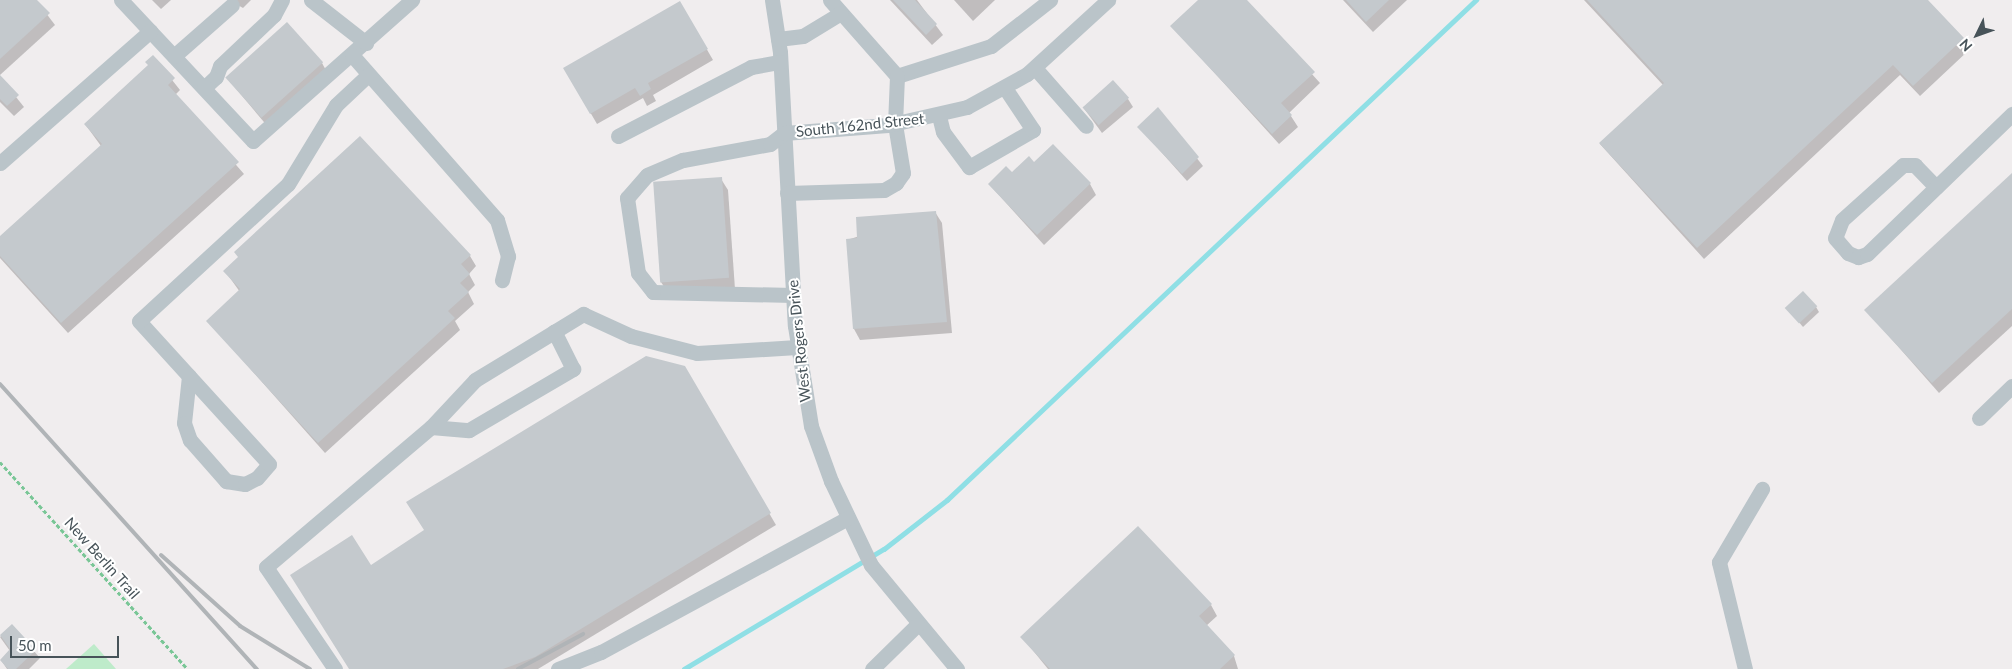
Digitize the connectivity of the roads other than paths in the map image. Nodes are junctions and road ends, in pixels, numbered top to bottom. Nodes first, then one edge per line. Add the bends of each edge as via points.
1 (121, 0) edge
2 (282, 0) edge
3 (311, 0) edge
4 (412, 0) edge
5 (772, 0) edge
6 (830, 0) edge
7 (1050, 0) edge
8 (1103, 2) edge
9 (232, 5) dead end
10 (841, 14) junction
11 (150, 31) junction
12 (371, 38) junction
13 (778, 39) junction
14 (352, 55) junction
15 (174, 56) junction
16 (780, 62) junction
17 (1034, 68) junction
18 (368, 75) junction
19 (897, 76) junction
20 (204, 88) junction
21 (1005, 88) junction
22 (2012, 114) edge
23 (939, 116) junction
24 (895, 124) junction
25 (1086, 126) dead end
26 (784, 133) junction
27 (618, 136) dead end
28 (0, 163) edge
29 (1936, 187) junction
30 (787, 193) junction
31 (502, 280) dead end
32 (793, 295) junction
33 (554, 332) junction
34 (797, 347) junction
35 (189, 376) junction
36 (2012, 386) edge
37 (1979, 418) dead end
38 (431, 427) junction
39 (1762, 489) dead end
40 (848, 518) junction
41 (917, 625) junction
42 (335, 669) edge
43 (558, 669) edge
44 (859, 669) edge
45 (872, 669) edge
46 (957, 669) edge
47 (1745, 669) edge

1 - 11 street
2 - 20 street via 274,15 220,66
3 - 12 street
4 - 12 street
5 - 13 street, West Rogers Drive
6 - 10 street
7 - 19 street via 991,46
8 - 17 street, South 162nd Street
9 - 15 street
10 - 13 street via 803,36
10 - 19 street
11 - 15 street
11 - 28 street
12 - 14 street
13 - 16 street, West Rogers Drive
14 - 18 street
14 - 20 street via 253,141
15 - 20 street
16 - 26 street, West Rogers Drive
16 - 27 street via 751,67
17 - 21 street, South 162nd Street
17 - 25 street
18 - 31 street via 497,220 508,256
18 - 35 street via 336,105 288,184 139,322
19 - 24 street
21 - 23 street, South 162nd Street
21 - 23 street via 1033,130 969,167 943,132
22 - 29 street
23 - 24 street, South 162nd Street
24 - 26 street, South 162nd Street
24 - 30 street via 903,173 896,183 884,190
26 - 30 street, West Rogers Drive
26 - 32 street via 770,144 674,164 647,176 627,198 638,273 652,292
29 - 29 street via 1867,254 1858,257 1848,253 1835,238 1842,220 1903,165 1915,166
30 - 32 street, West Rogers Drive
32 - 34 street, West Rogers Drive
33 - 34 street via 583,314 632,336 697,354
33 - 38 street via 475,380
33 - 38 street via 573,369 469,430
34 - 40 street, West Rogers Drive via 811,426
35 - 35 street via 269,464 257,478 245,484 226,481 190,440 184,423
36 - 37 street
38 - 42 street via 266,568
39 - 47 street via 1719,562
40 - 41 street, West Rogers Drive via 871,564
40 - 43 street via 601,652
41 - 45 street
41 - 46 street, West Rogers Drive
44 - 45 street

